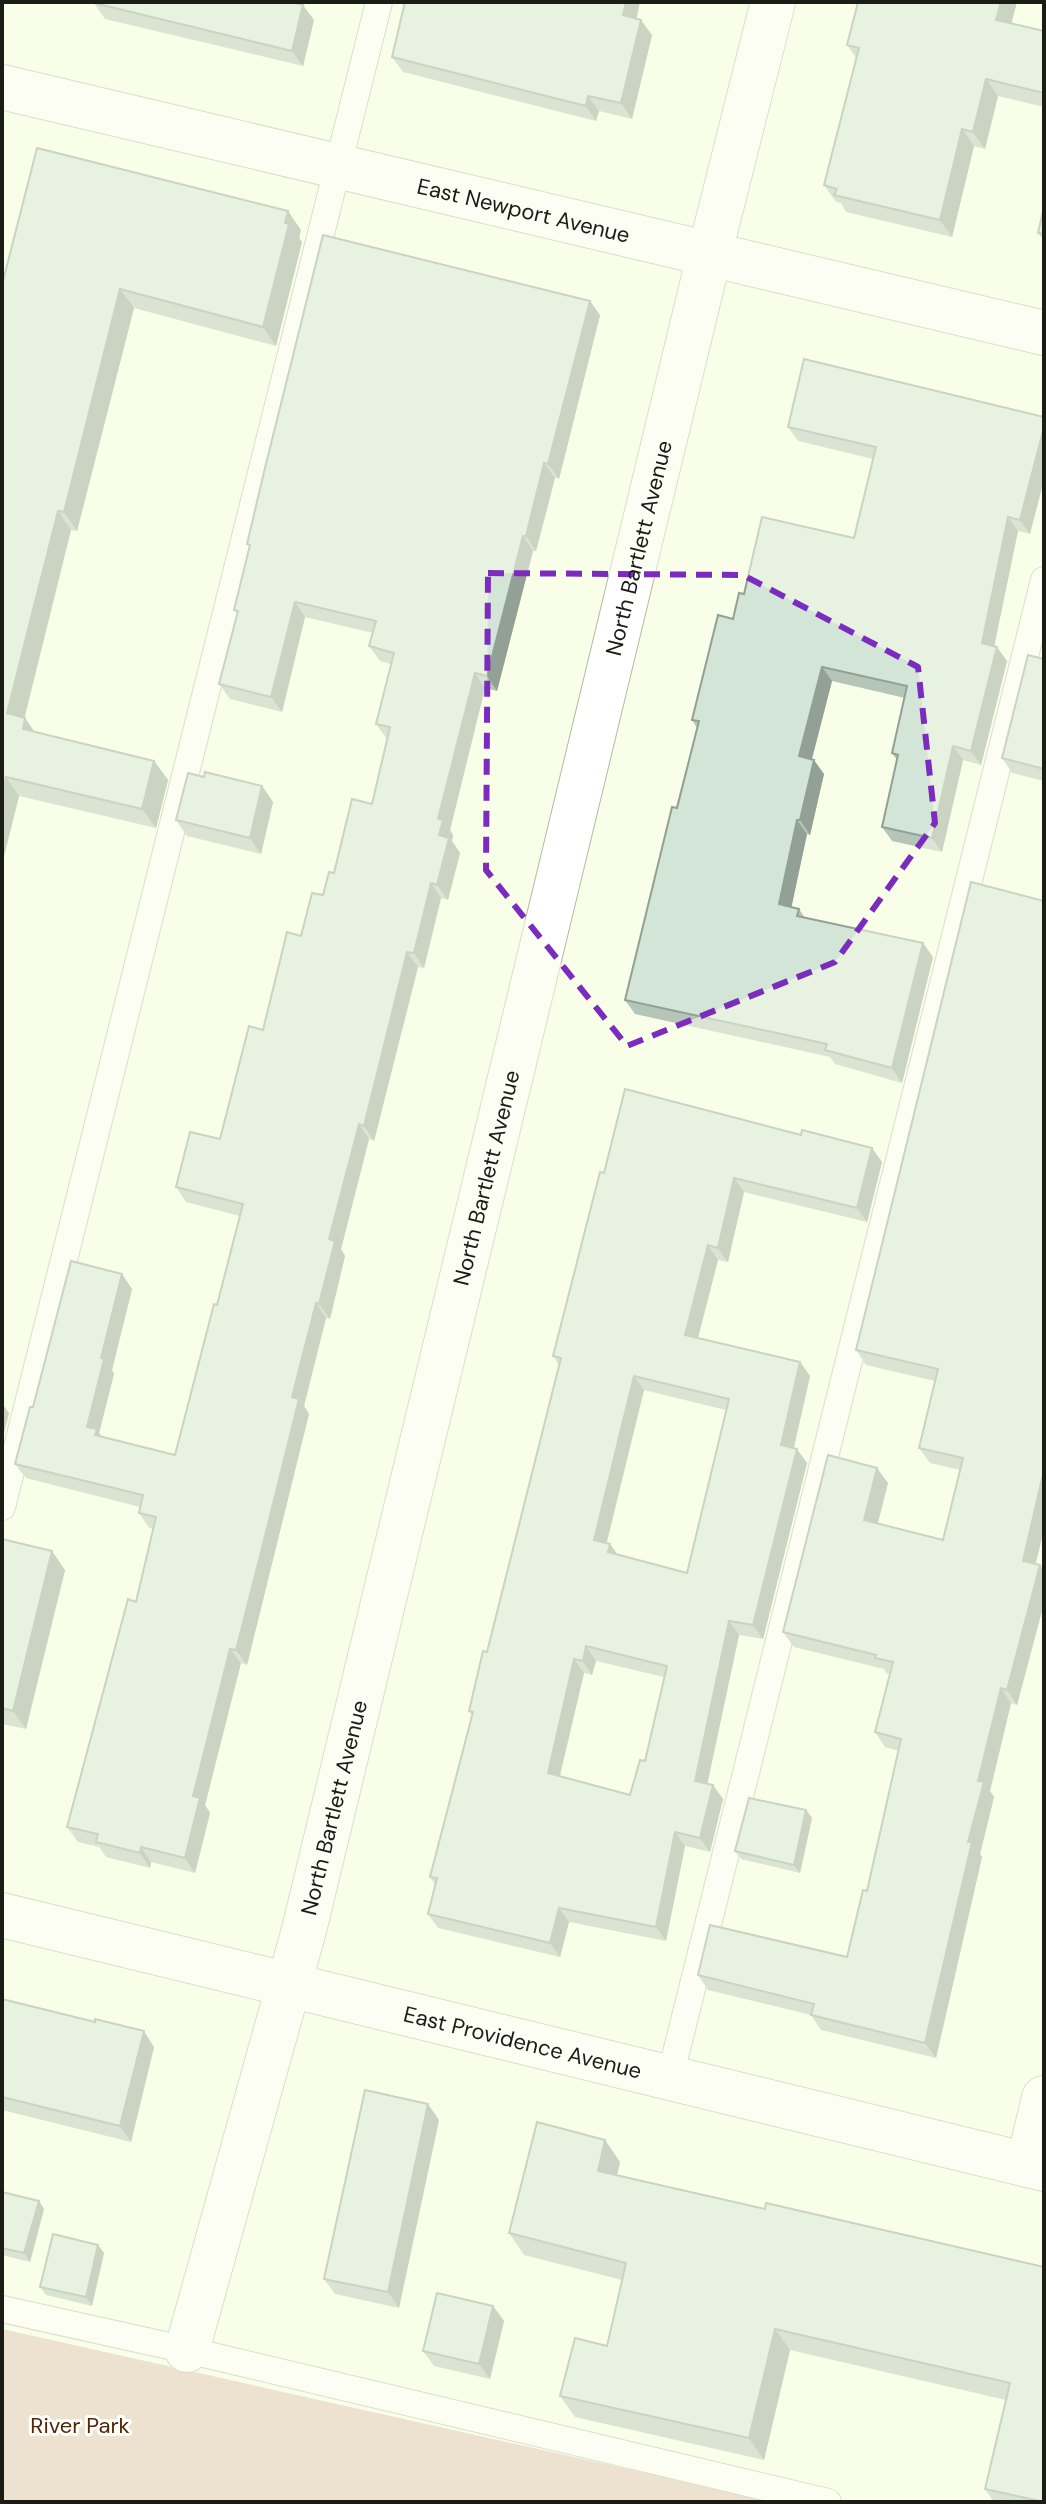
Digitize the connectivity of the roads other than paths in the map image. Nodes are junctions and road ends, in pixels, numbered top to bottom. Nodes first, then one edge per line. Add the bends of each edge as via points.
1 (379, 2) edge
2 (773, 2) edge
3 (2, 87) edge
4 (338, 165) junction
5 (710, 252) junction
6 (1044, 333) edge
7 (1044, 580) edge
8 (2, 1507) edge
9 (2, 1915) edge
10 (290, 1984) junction
11 (670, 2077) junction
12 (1044, 2098) edge
13 (1036, 2167) edge
14 (2, 2309) edge
15 (187, 2350) junction
16 (828, 2502) edge

1 - 4 lane
2 - 5 street, North Bartlett Avenue
3 - 4 street, East Newport Avenue
4 - 5 street, East Newport Avenue
4 - 8 lane
5 - 6 street, East Newport Avenue
5 - 10 street, North Bartlett Avenue
7 - 11 lane
9 - 10 street, East Providence Avenue
10 - 11 street, East Providence Avenue
10 - 15 street, North Bartlett Avenue
11 - 13 street, East Providence Avenue
12 - 13 street
14 - 15 lane
15 - 16 lane

